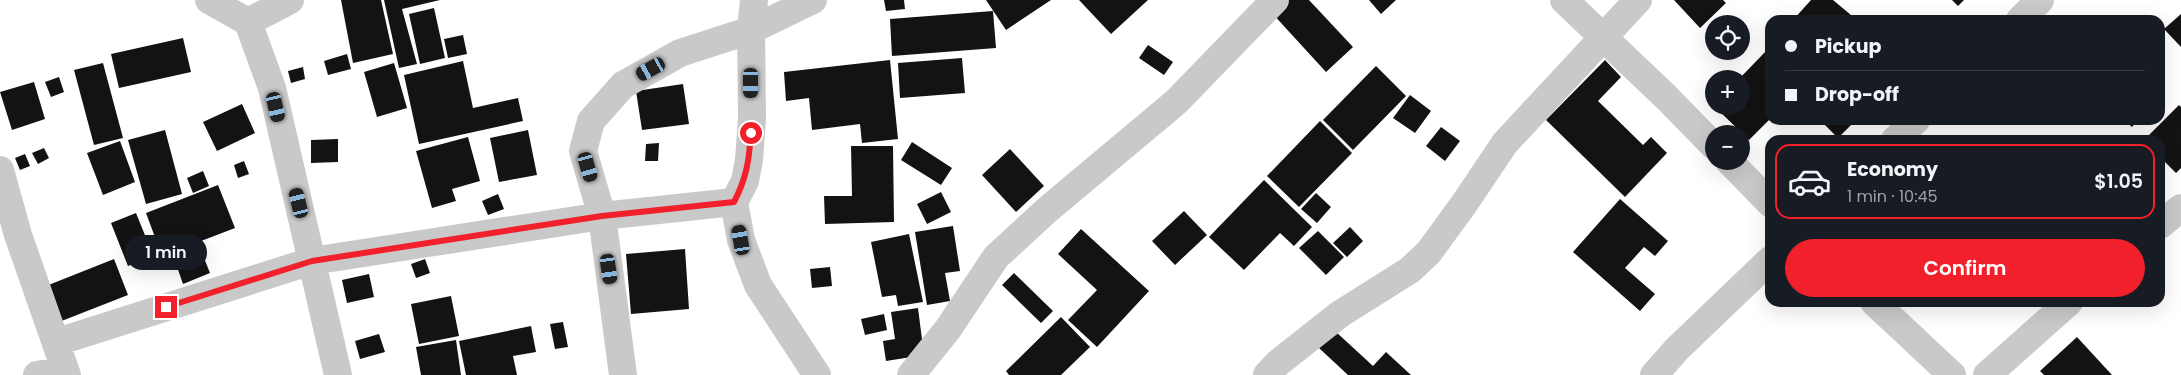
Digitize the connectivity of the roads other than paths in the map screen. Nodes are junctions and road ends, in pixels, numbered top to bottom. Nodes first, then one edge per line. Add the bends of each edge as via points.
1 (209, 0) edge
2 (290, 0) edge
3 (754, 0) edge
4 (813, 0) edge
5 (1275, 0) edge
6 (1564, 0) edge
7 (1638, 0) edge
8 (2040, 0) edge
9 (2025, 15) edge
10 (248, 22) junction
11 (751, 30) junction
12 (1605, 38) junction
13 (1911, 125) edge
14 (1900, 135) edge
15 (1705, 137) edge
16 (0, 170) edge
17 (1738, 170) edge
18 (1765, 199) edge
19 (734, 202) junction
20 (2181, 208) edge
21 (602, 216) junction
22 (2165, 221) edge
23 (312, 261) junction
24 (1765, 265) edge
25 (1879, 307) edge
26 (2063, 307) edge
27 (57, 342) junction
28 (66, 372) edge
29 (37, 375) edge
30 (338, 375) edge
31 (623, 375) edge
32 (817, 375) edge
33 (911, 375) edge
34 (1267, 375) edge
35 (1654, 375) edge
36 (1952, 375) edge
37 (1987, 375) edge

1 - 10 street
2 - 10 street
3 - 11 street
4 - 11 street
5 - 33 street via 1176,102 996,257 948,329
6 - 12 street
7 - 12 street
8 - 9 street
10 - 23 street via 272,88
11 - 19 street via 749,160 745,181
11 - 21 street via 680,53 622,85 591,120 583,151
12 - 15 street
12 - 34 street via 1505,143 1429,252 1410,270 1340,314
13 - 14 street
16 - 27 street via 18,235
17 - 18 street
19 - 21 street
19 - 32 street via 741,240 758,285
20 - 22 street
21 - 23 street
21 - 31 street
23 - 27 street
23 - 30 street
24 - 35 street
25 - 36 street
26 - 37 street
27 - 28 street
28 - 29 street

